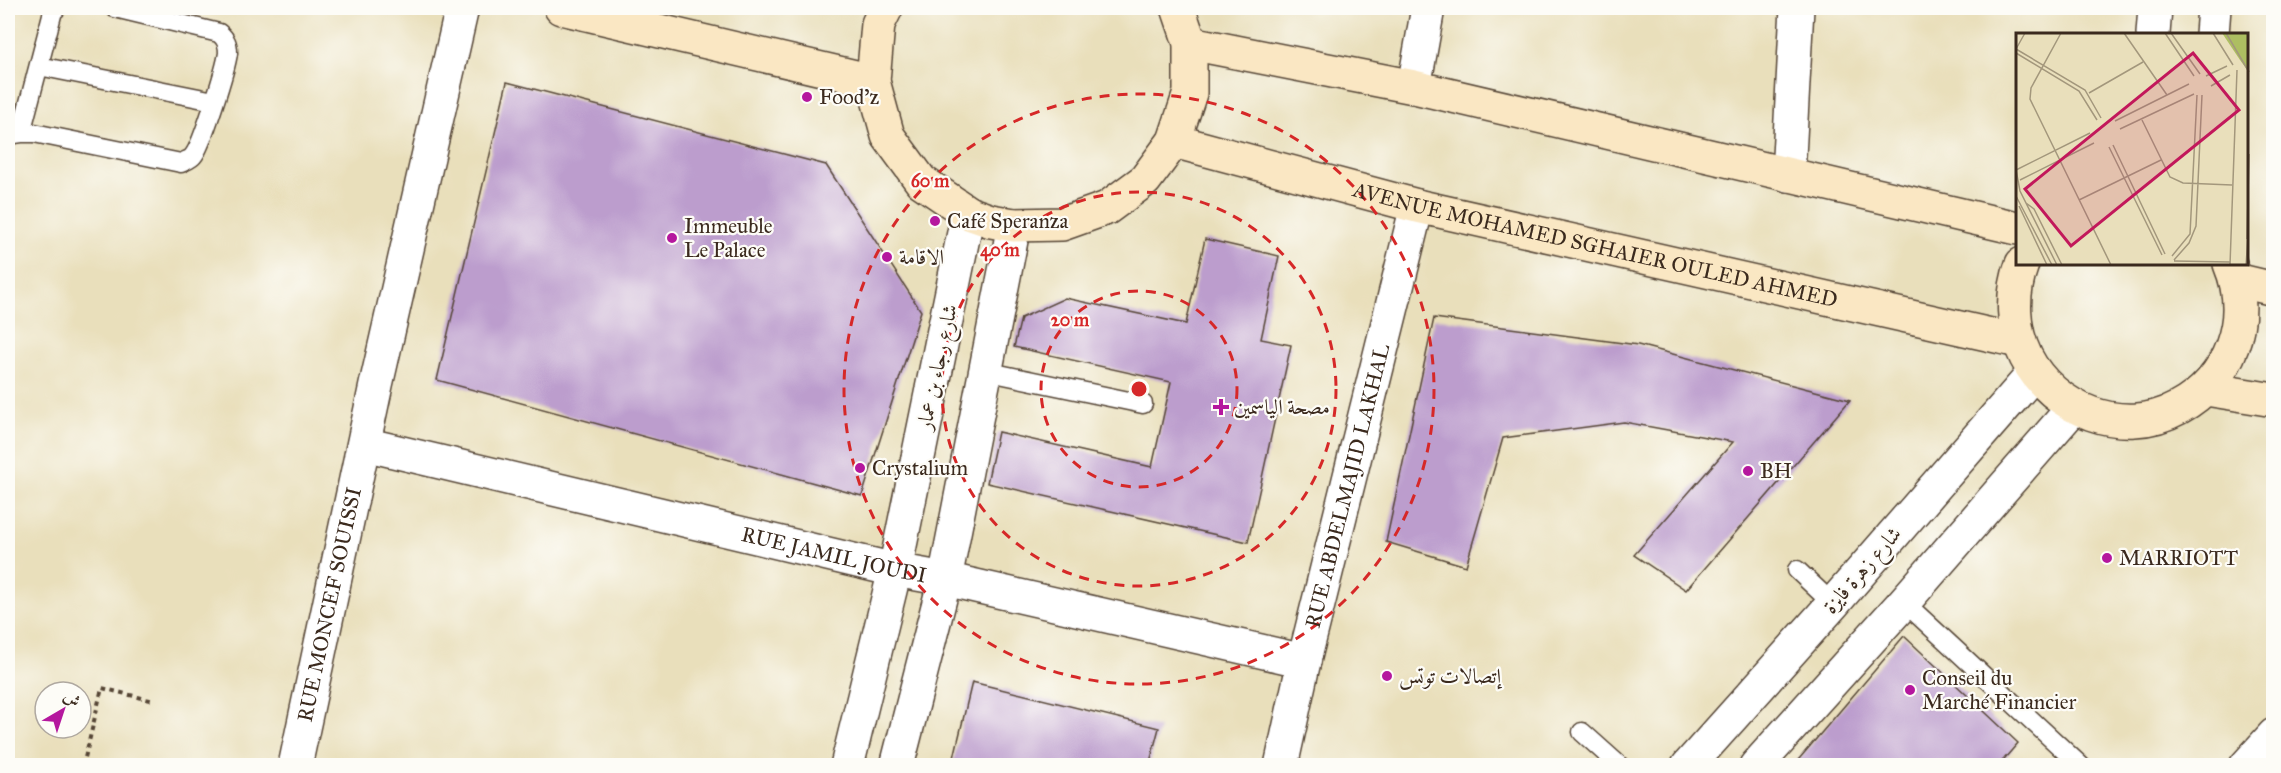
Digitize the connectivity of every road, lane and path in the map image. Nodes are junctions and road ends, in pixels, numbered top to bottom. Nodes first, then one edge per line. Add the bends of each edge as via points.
1 (57, 8) edge
2 (115, 8) edge
3 (462, 8) edge
4 (561, 8) edge
5 (886, 8) edge
6 (1178, 8) edge
7 (1428, 8) edge
8 (1797, 8) edge
9 (2155, 8) edge
10 (2214, 8) edge
11 (2153, 33) edge
12 (2212, 33) edge
13 (1190, 43) junction
14 (39, 66) junction
15 (873, 81) junction
16 (1414, 87) junction
17 (214, 101) junction
18 (14, 134) edge
19 (1174, 141) junction
20 (1788, 176) junction
21 (1417, 206) junction
22 (968, 213) junction
23 (1014, 225) junction
24 (2016, 228) edge
25 (2022, 266) edge
26 (2233, 272) edge
27 (2274, 289) edge
28 (2018, 341) junction
29 (985, 370) junction
30 (2034, 373) junction
31 (2205, 389) junction
32 (2274, 400) edge
33 (1143, 404) dead end
34 (2074, 408) junction
35 (364, 444) junction
36 (895, 570) junction
37 (1797, 570) dead end
38 (945, 579) junction
39 (1904, 602) junction
40 (1833, 604) junction
41 (1304, 662) junction
42 (154, 701) dead end
43 (1582, 732) dead end
44 (2274, 735) edge
45 (83, 765) edge
46 (295, 765) edge
47 (847, 765) edge
48 (897, 765) edge
49 (1281, 765) edge
50 (1620, 765) edge
51 (1688, 765) edge
52 (1756, 765) edge
53 (2081, 765) edge
54 (2247, 765) edge

1 - 14 lane
2 - 17 lane via 219,33 227,41 228,54
3 - 35 street, RUE MONCEF SOUISSI
4 - 15 street
5 - 15 street via 878,24
6 - 13 street
7 - 16 street
8 - 20 street
9 - 11 street
10 - 12 street
13 - 16 street
13 - 19 street via 1190,93
14 - 17 lane
14 - 18 lane
15 - 22 street via 888,136 921,182
16 - 20 street
17 - 18 lane via 193,157 181,163
19 - 21 street, AVENUE MOHAMED SGHAIER OULED AHMED
19 - 23 street via 1145,180 1107,208 1062,224
20 - 24 street
21 - 28 street, AVENUE MOHAMED SGHAIER OULED AHMED
21 - 41 street, RUE ABDELMAJID LAKHAL
22 - 23 street
22 - 36 street, شارع رجاء بن عمار
23 - 29 street
25 - 28 street via 2013,304
26 - 27 street
26 - 31 street via 2240,309 2236,338 2224,366
28 - 30 street
29 - 33 lane
29 - 38 street
30 - 34 street via 2052,393
30 - 40 street, شارع زهرة فايزة
31 - 32 street
31 - 34 street via 2177,409 2143,420 2107,419
34 - 39 street
35 - 36 street, RUE JAMIL JOUDI
35 - 46 street, RUE MONCEF SOUISSI
36 - 38 street, RUE JAMIL JOUDI
36 - 47 street, شارع رجاء بن عمار
37 - 40 lane
38 - 41 street, RUE JAMIL JOUDI
38 - 48 street
39 - 52 street
39 - 53 lane
40 - 51 street, شارع زهرة فايزة
41 - 49 street, RUE ABDELMAJID LAKHAL
42 - 45 path via 102,688
43 - 50 lane
44 - 54 street

